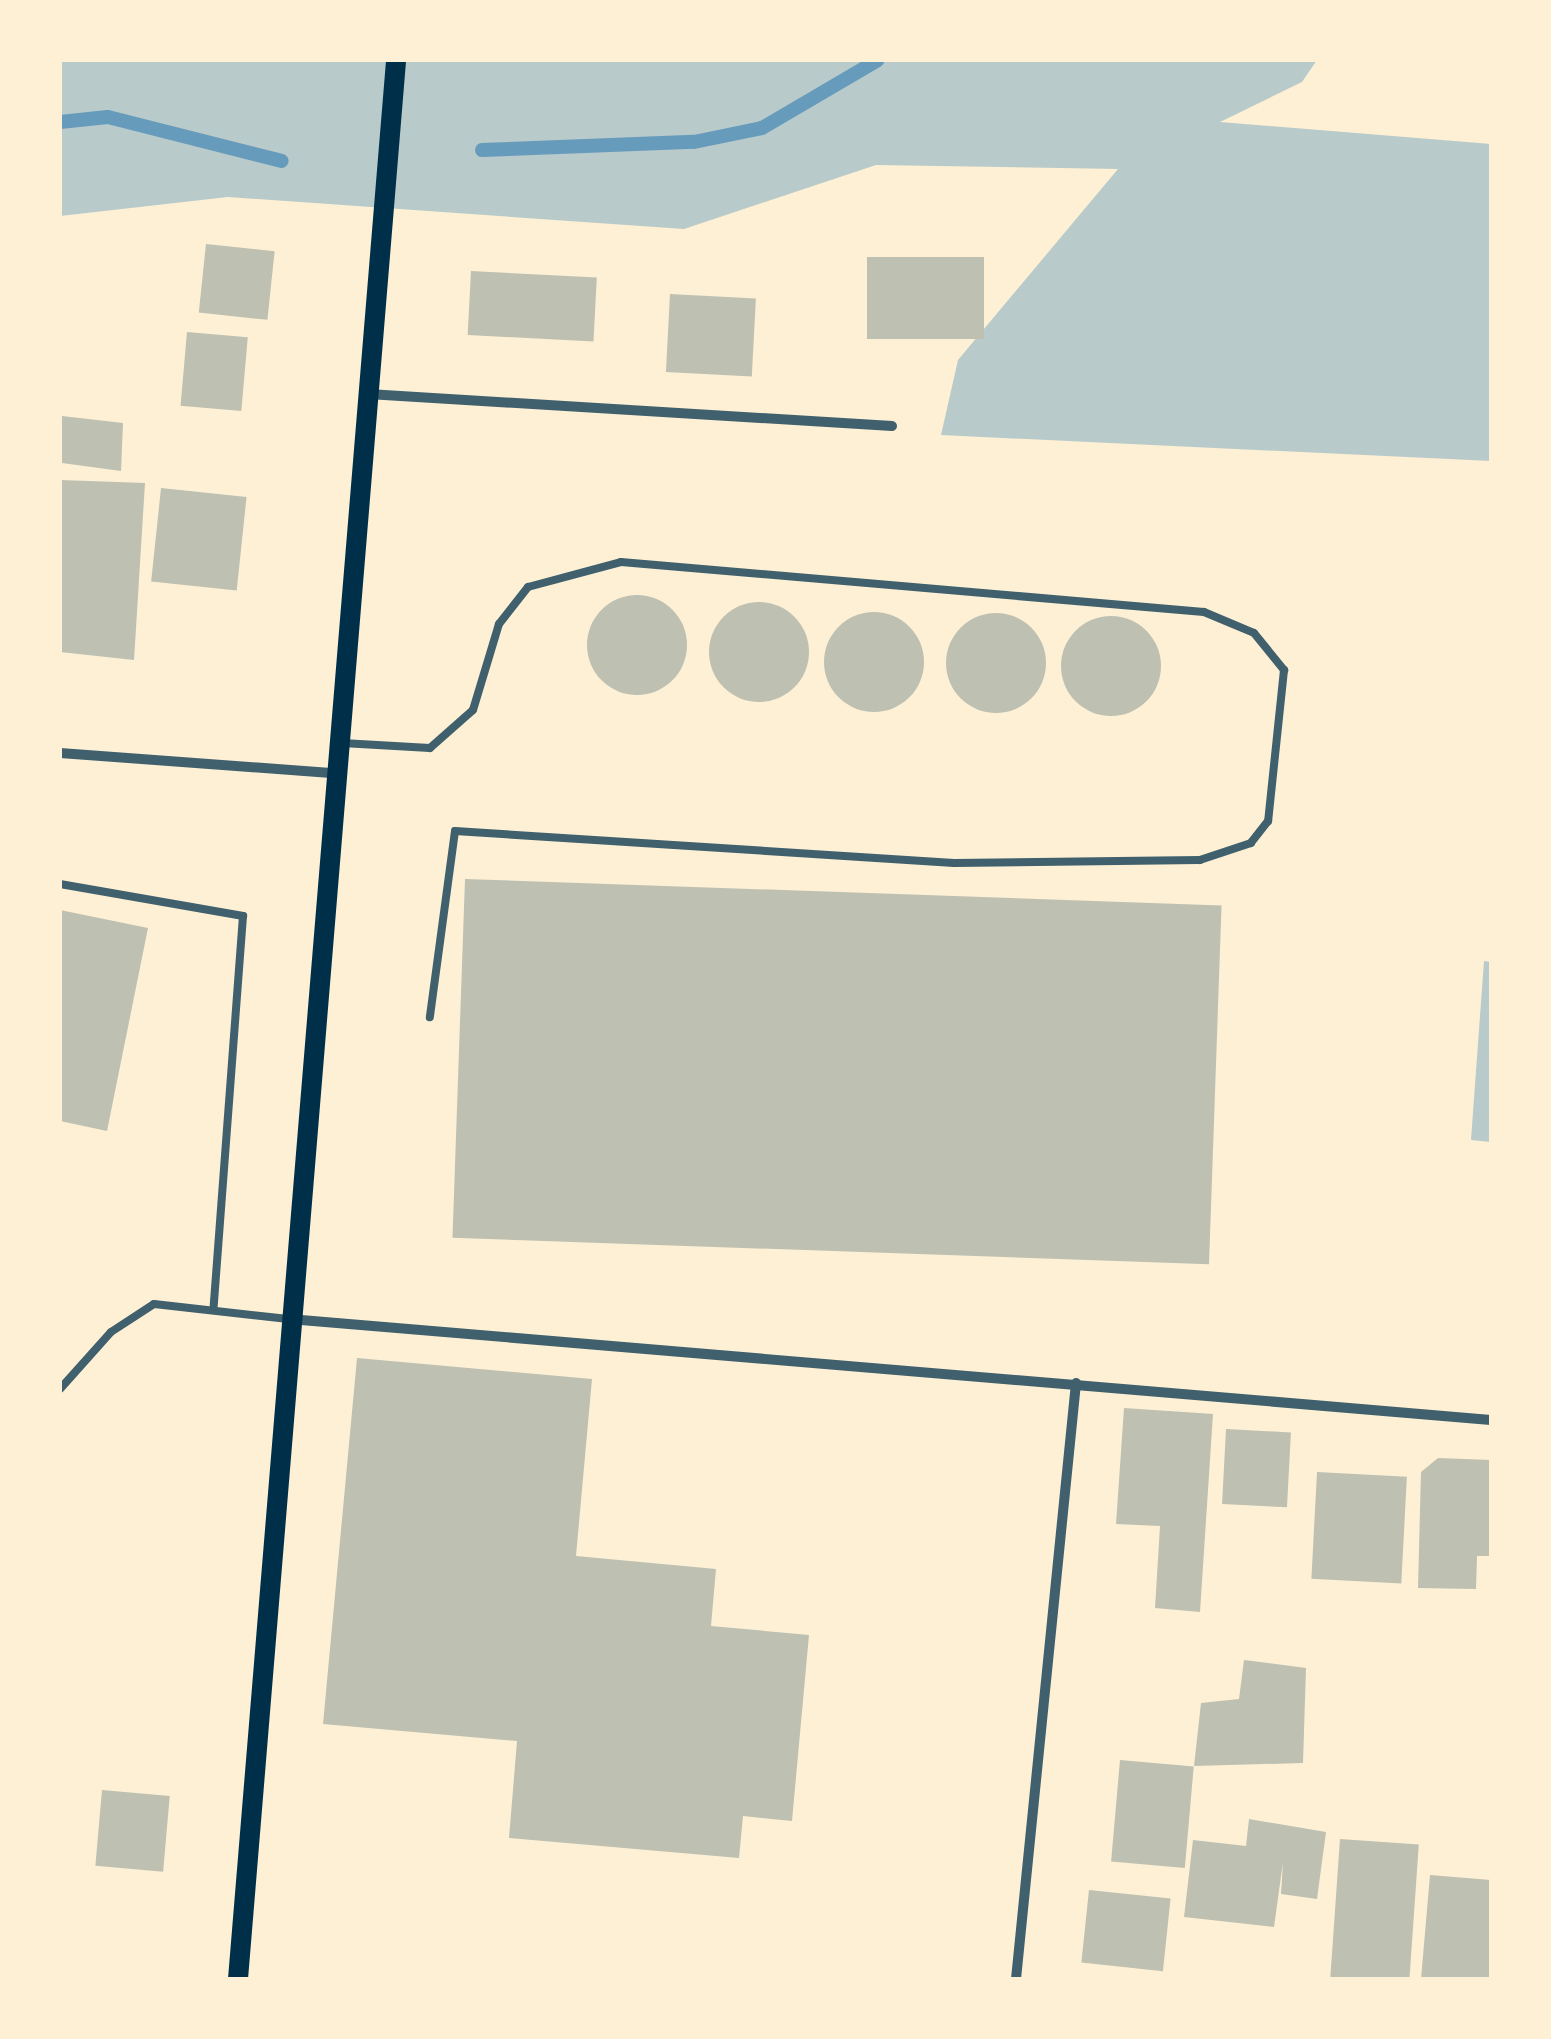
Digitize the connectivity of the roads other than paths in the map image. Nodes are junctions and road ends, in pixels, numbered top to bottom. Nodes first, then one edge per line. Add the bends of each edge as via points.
1 (396, 60) edge
2 (367, 394) junction
3 (892, 426) dead end
4 (337, 743) junction
5 (60, 753) edge
6 (334, 773) junction
7 (60, 884) edge
8 (430, 1017) dead end
9 (214, 1306) junction
10 (288, 1318) junction
11 (1076, 1383) junction
12 (60, 1389) edge
13 (1491, 1420) edge
14 (238, 1979) edge
15 (1016, 1979) edge

1 - 2 main road
2 - 3 street
2 - 4 main road
4 - 6 main road
4 - 8 lane via 430,748 473,710 499,624 528,587 621,562 1204,612 1254,633 1284,670 1268,821 1251,843 1200,860 954,863 455,831
5 - 6 street
6 - 10 main road
7 - 9 lane via 243,916
9 - 10 lane
9 - 12 lane via 154,1304 111,1332
10 - 11 street
10 - 14 main road
11 - 13 street
11 - 15 street

